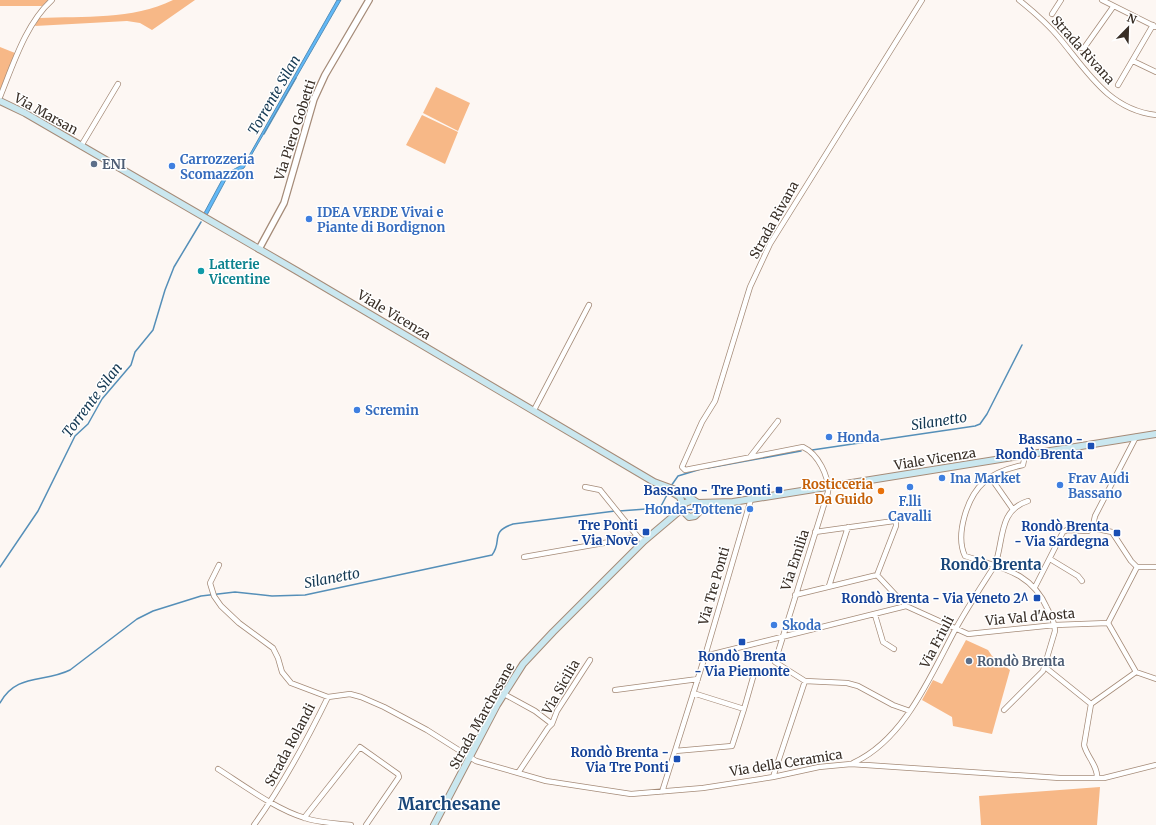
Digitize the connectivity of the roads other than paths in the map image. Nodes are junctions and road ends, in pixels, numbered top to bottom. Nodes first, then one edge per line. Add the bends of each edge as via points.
1 (52, 0) edge
2 (369, 0) edge
3 (922, 0) edge
4 (1019, 0) edge
5 (1061, 0) edge
6 (1102, 0) edge
7 (1112, 6) junction
8 (1052, 14) dead end
9 (1154, 26) edge
10 (1078, 48) dead end
11 (1133, 61) junction
12 (1156, 72) edge
13 (118, 84) dead end
14 (1118, 85) dead end
15 (0, 97) edge
16 (0, 101) edge
17 (1156, 115) edge
18 (81, 146) junction
19 (112, 164) joint
20 (259, 249) junction
21 (589, 305) dead end
22 (534, 410) junction
23 (778, 421) dead end
24 (1156, 434) edge
25 (1136, 437) junction
26 (1025, 455) junction
27 (750, 457) junction
28 (990, 478) junction
29 (664, 486) junction
30 (585, 487) dead end
31 (828, 488) junction
32 (751, 499) junction
33 (1028, 501) dead end
34 (695, 502) junction
35 (718, 504) junction
36 (683, 507) junction
37 (1012, 508) junction
38 (699, 512) junction
39 (686, 515) junction
40 (666, 521) junction
41 (1093, 525) junction
42 (848, 527) junction
43 (815, 532) junction
44 (641, 539) junction
45 (524, 557) dead end
46 (1050, 559) junction
47 (219, 565) dead end
48 (995, 565) junction
49 (1137, 567) junction
50 (1156, 567) edge
51 (877, 575) junction
52 (1082, 581) dead end
53 (830, 586) junction
54 (1035, 587) junction
55 (795, 595) junction
56 (906, 606) junction
57 (876, 615) junction
58 (1108, 623) junction
59 (1055, 625) junction
60 (956, 629) junction
61 (781, 638) junction
62 (894, 649) dead end
63 (705, 656) junction
64 (590, 660) dead end
65 (1045, 667) junction
66 (1136, 672) junction
67 (754, 674) dead end
68 (698, 679) junction
69 (1156, 679) edge
70 (806, 681) junction
71 (615, 690) dead end
72 (693, 693) junction
73 (504, 694) junction
74 (328, 697) junction
75 (1090, 704) junction
76 (744, 709) junction
77 (1004, 710) dead end
78 (910, 711) junction
79 (552, 724) junction
80 (675, 751) junction
81 (470, 757) junction
82 (851, 764) junction
83 (1156, 766) edge
84 (218, 769) dead end
85 (518, 773) junction
86 (773, 777) junction
87 (1097, 778) junction
88 (662, 792) junction
89 (271, 802) junction
90 (304, 818) junction
91 (254, 825) edge
92 (351, 825) edge
93 (366, 825) edge
94 (434, 825) edge

1 - 15 street via 42,8 17,54
2 - 20 street, Via Piero Gobetti via 325,75 314,99 284,203
3 - 27 street, Strada Rivana via 770,244 750,287 715,401 702,422 682,468 685,470
4 - 17 street, Strada Rivana via 1060,38 1091,79 1112,98 1135,111
5 - 8 street
6 - 7 street
7 - 9 street
7 - 10 street via 1084,48
9 - 11 street
11 - 12 street
11 - 14 street
13 - 18 street, Via Marsan
16 - 18 main road, Via Marsan
18 - 19 main road, Via Marsan
19 - 20 main road, Viale Vicenza
20 - 22 main road, Viale Vicenza
21 - 22 street
22 - 29 main road, Viale Vicenza
23 - 27 street
24 - 25 main road, Viale Vicenza
25 - 26 main road, Viale Vicenza
25 - 41 street via 1095,516
26 - 28 street via 1023,464 1002,470
26 - 31 main road, Viale Vicenza
27 - 31 street via 803,448 821,467
28 - 37 street
28 - 48 street via 969,501 962,526 962,548 965,556
29 - 34 main road, Viale Vicenza via 681,492
29 - 36 main road, Viale Vicenza via 680,497
30 - 44 street via 600,490
31 - 32 main road, Viale Vicenza
31 - 43 street, Via Emilia
32 - 35 main road, Viale Vicenza
32 - 63 street, Via Tre Ponti
33 - 37 street
34 - 35 main road, Viale Vicenza
34 - 36 main road via 688,501
34 - 38 main road via 700,507
35 - 38 main road, Viale Vicenza via 705,507
36 - 39 main road, Viale Vicenza
36 - 40 main road, Strada Marchesane
37 - 48 street, Via Friuli via 1003,528
38 - 39 main road, Viale Vicenza via 693,517
39 - 40 main road, Strada Marchesane
40 - 44 main road, Strada Marchesane
41 - 46 street via 1088,531 1063,532
41 - 49 street via 1097,529 1112,532
42 - 43 street
42 - 51 street via 894,520 896,526
42 - 53 street
43 - 55 street, Via Emilia
44 - 45 street
44 - 73 main road, Strada Marchesane via 533,652
46 - 52 street
46 - 54 street
47 - 74 street via 210,583 221,606 272,648 282,672 291,683
48 - 54 street
48 - 60 street, Via Friuli
49 - 50 street
49 - 58 street
51 - 53 street
51 - 56 street
53 - 55 street
54 - 59 street via 1042,595
55 - 61 street, Via Emilia
56 - 57 street
56 - 60 street, Via Val d'Aosta
57 - 61 street
57 - 62 street via 883,642
58 - 59 street, Via Val d'Aosta
58 - 66 street
59 - 60 street, Via Val d'Aosta via 968,634
59 - 65 street
60 - 78 street, Via Friuli
61 - 63 street
61 - 70 street, Via Emilia via 775,662
63 - 68 street, Via Tre Ponti
64 - 79 street, Via Sicilia via 557,711
65 - 75 street
65 - 77 street
66 - 69 street
66 - 75 street
67 - 76 street
68 - 71 street
68 - 72 street, Via Tre Ponti
70 - 78 street via 858,686
70 - 86 street
72 - 76 street
72 - 80 street, Via Tre Ponti
73 - 79 street, Via Sicilia via 535,711
73 - 81 main road, Strada Marchesane
74 - 81 street, Via della Ceramica via 350,694 384,706
74 - 89 street, Strada Rolandi via 301,751
75 - 87 street via 1084,745 1095,767
76 - 80 street via 732,746
78 - 82 street, Via Friuli via 884,742 870,754
79 - 85 street, Via Sicilia
80 - 88 street, Via Tre Ponti
81 - 85 street, Via della Ceramica
81 - 94 main road, Strada Marchesane
82 - 86 street, Via della Ceramica via 819,766
82 - 87 street, Via della Ceramica via 1060,778
83 - 87 street, Via della Ceramica
84 - 89 street, Strada Rolandi
85 - 88 street, Via della Ceramica via 546,781 631,794
86 - 88 street, Via della Ceramica
89 - 90 street
89 - 91 street, Strada Rolandi
90 - 92 street
90 - 93 street via 360,747 399,777

